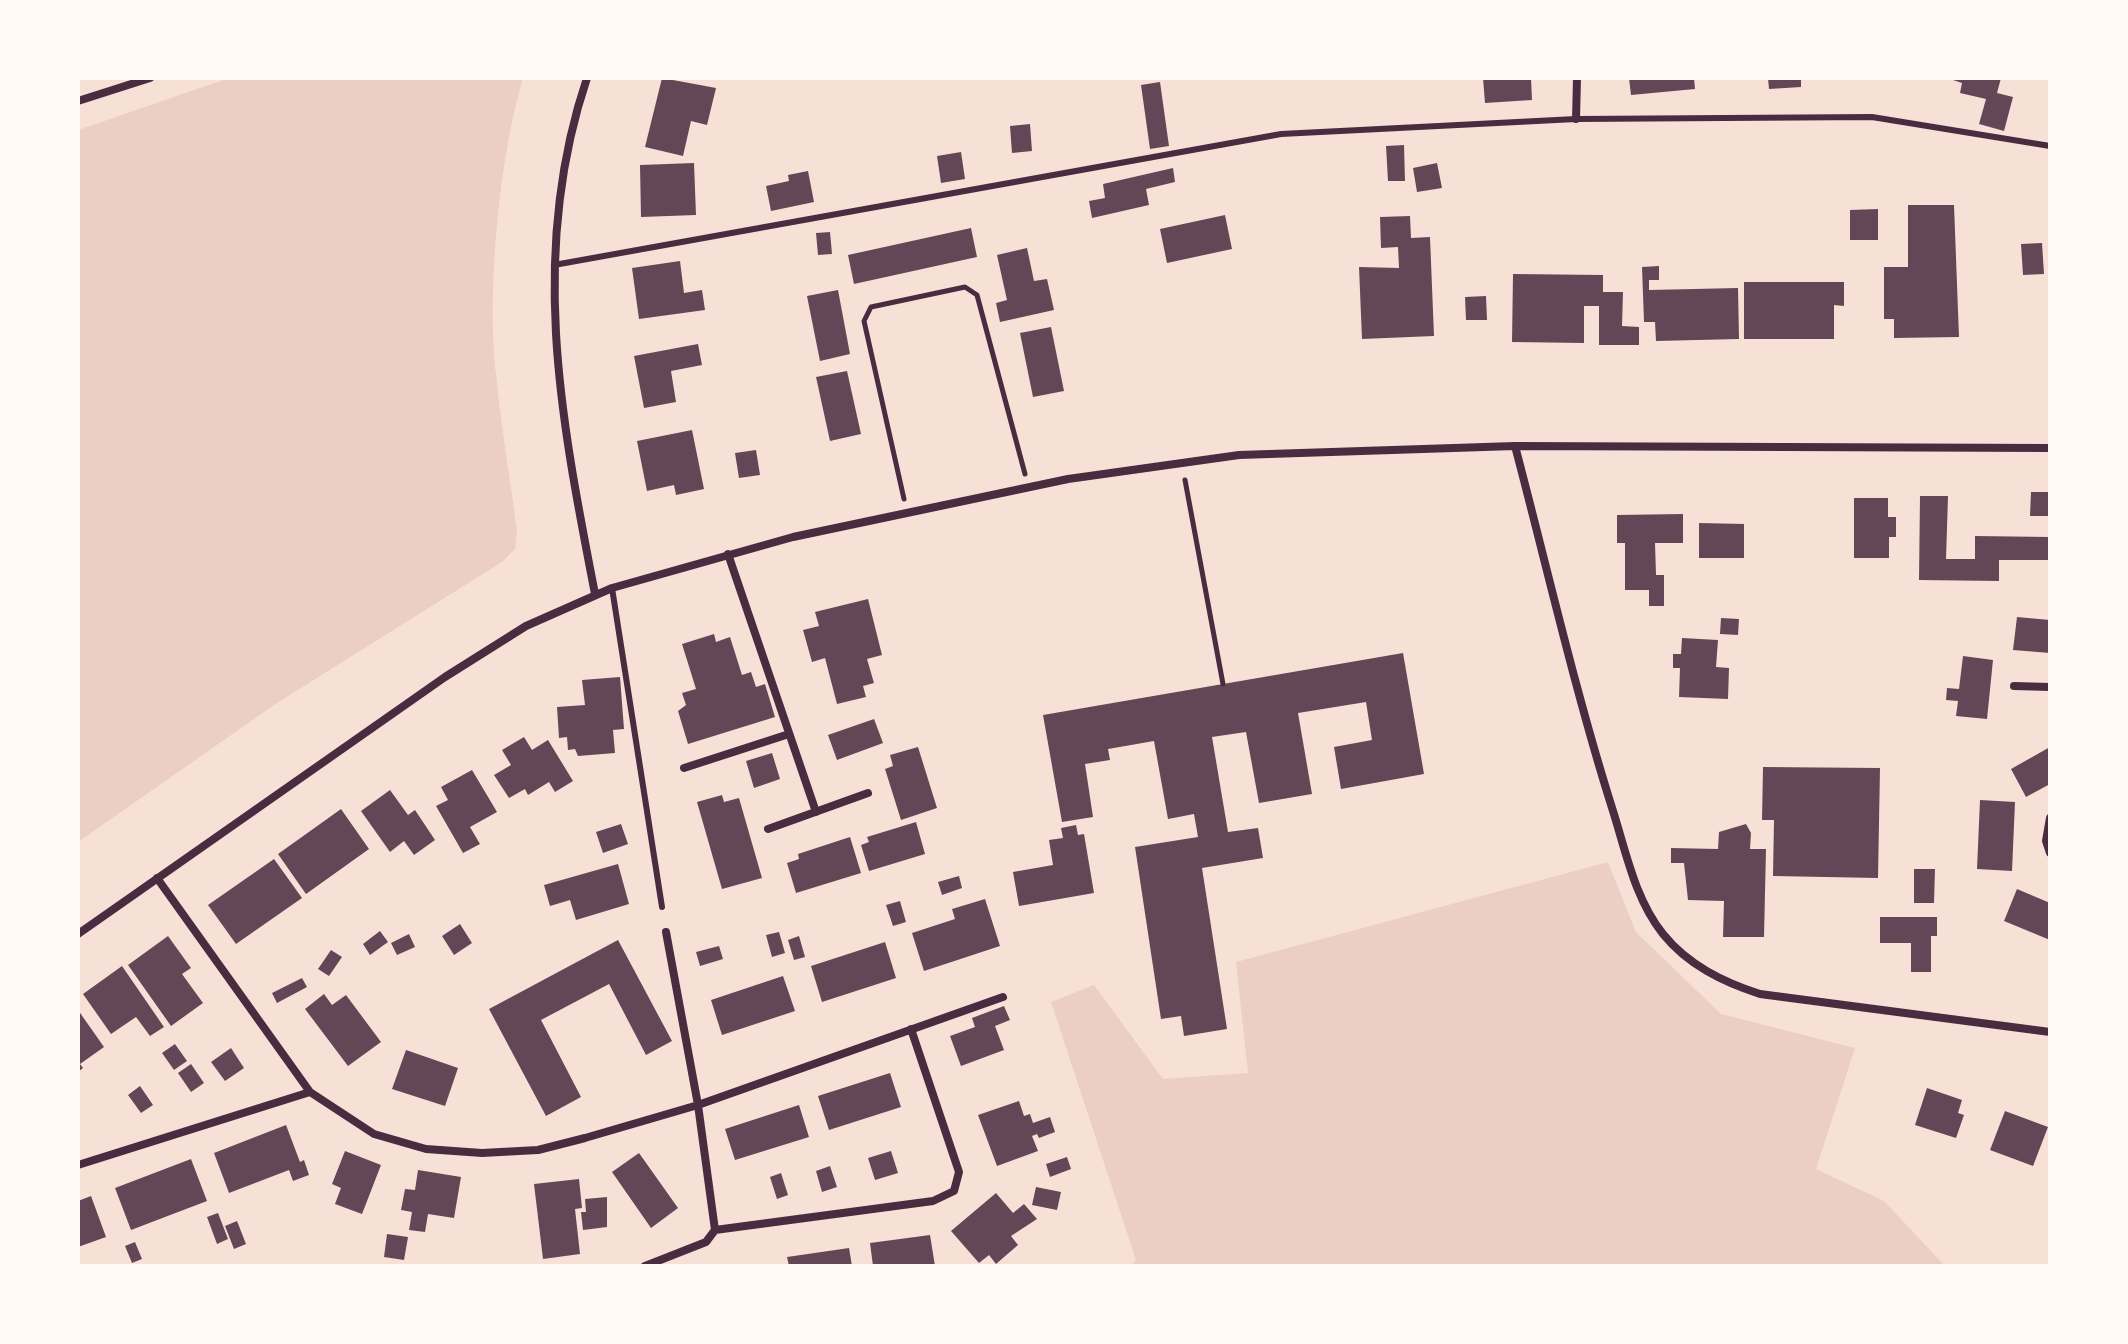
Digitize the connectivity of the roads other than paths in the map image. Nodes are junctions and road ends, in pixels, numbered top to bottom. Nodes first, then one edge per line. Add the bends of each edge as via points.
1 (150, 78) edge
2 (587, 78) edge
3 (1577, 78) edge
4 (78, 101) edge
5 (1576, 119) junction
6 (2050, 146) edge
7 (554, 265) junction
8 (1515, 446) junction
9 (2050, 448) edge
10 (728, 554) junction
11 (612, 588) junction
12 (595, 594) junction
13 (2014, 686) dead end
14 (2050, 687) edge
15 (789, 734) junction
16 (684, 768) dead end
17 (868, 793) dead end
18 (816, 812) junction
19 (2050, 818) edge
20 (768, 829) dead end
21 (2050, 853) edge
22 (157, 878) junction
23 (662, 907) dead end
24 (666, 932) dead end
25 (78, 934) edge
26 (1003, 997) dead end
27 (911, 1029) junction
28 (2050, 1032) edge
29 (310, 1092) junction
30 (698, 1105) junction
31 (78, 1165) edge
32 (715, 1230) junction
33 (645, 1266) edge

1 - 4 street
2 - 7 street via 563,177
3 - 5 street
5 - 6 lane via 1872,117
5 - 7 lane via 1281,134
7 - 12 street via 553,340 561,408
8 - 9 street
8 - 10 street via 1334,450 1182,461 907,512
8 - 28 street via 1601,772 1638,890 1677,950 1716,977 1760,994
10 - 11 street
10 - 15 street
11 - 12 street
11 - 23 lane
12 - 22 street via 526,626 445,677
13 - 14 street
15 - 16 street
15 - 18 street
17 - 18 street
18 - 20 street
19 - 21 street
22 - 25 street
22 - 29 street
24 - 30 street
26 - 27 street
27 - 30 street
27 - 32 street via 959,1172 954,1191 933,1201
29 - 30 street via 374,1134 426,1149 482,1153 538,1150
29 - 31 street
30 - 32 street
32 - 33 street via 706,1242

